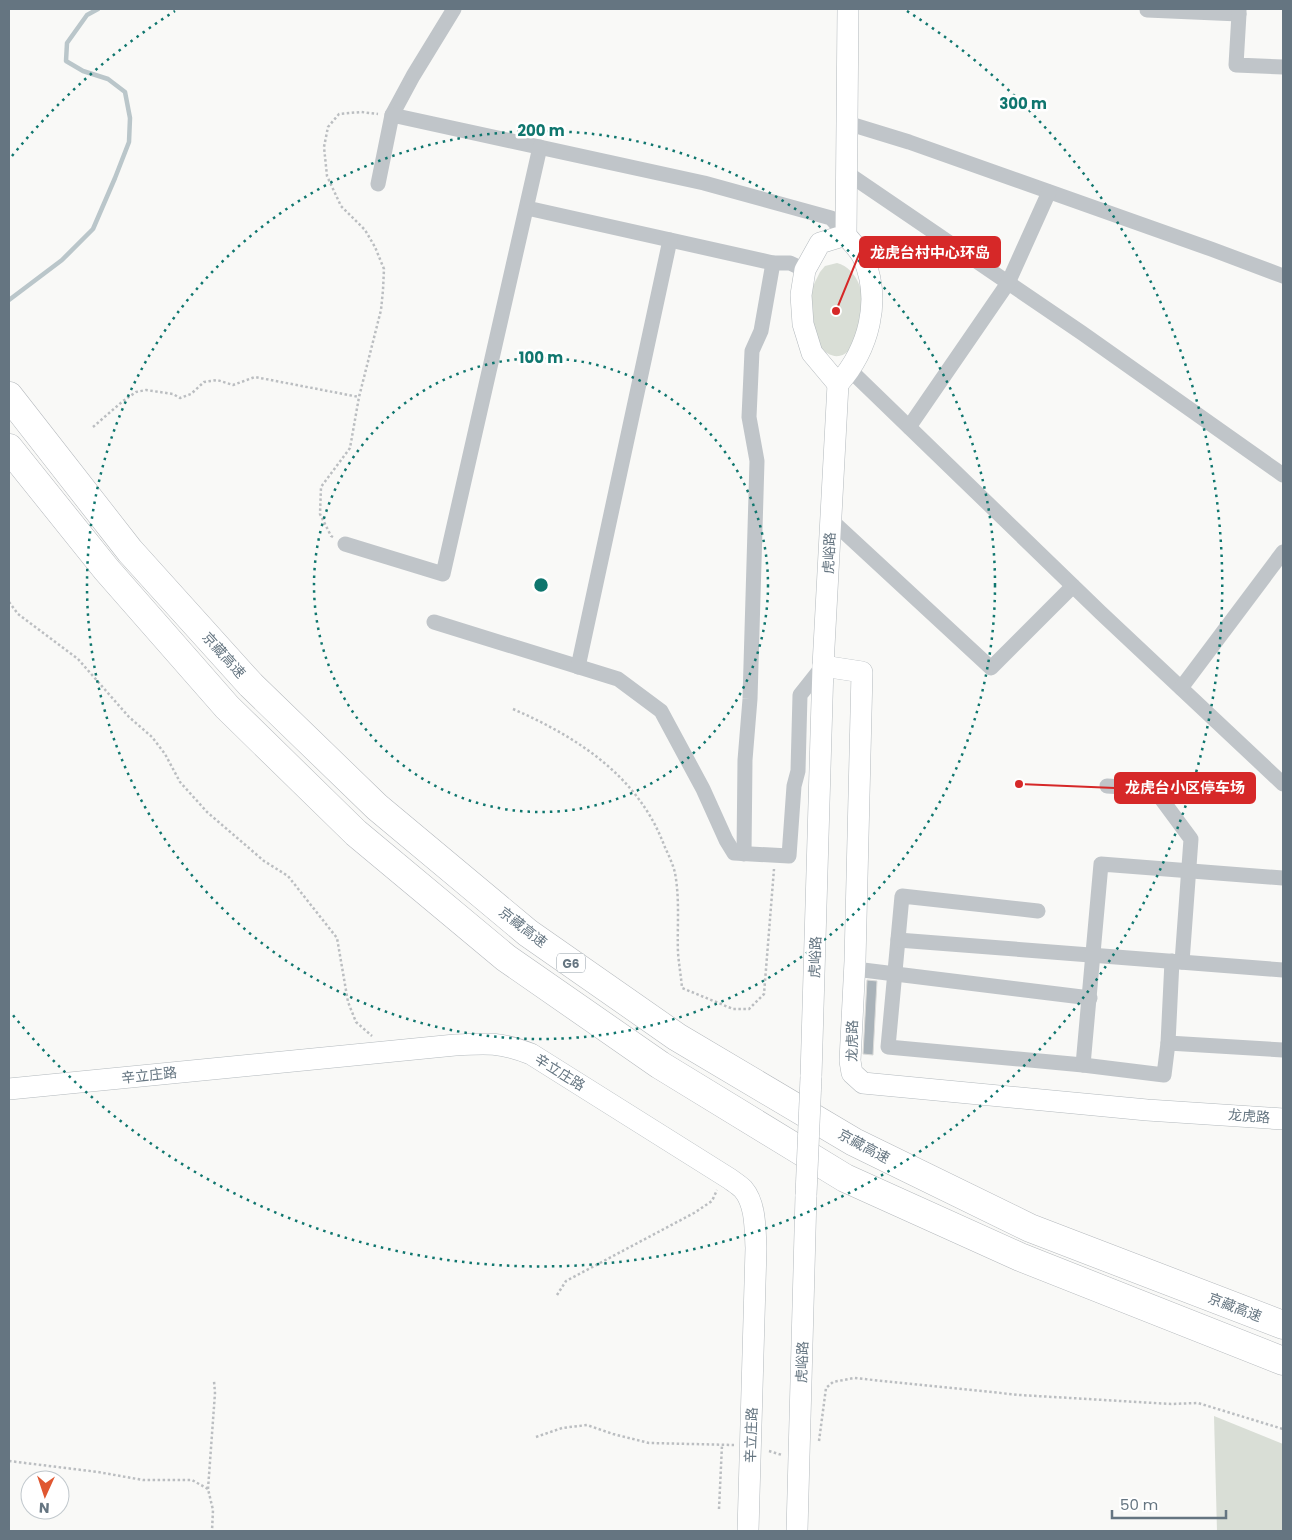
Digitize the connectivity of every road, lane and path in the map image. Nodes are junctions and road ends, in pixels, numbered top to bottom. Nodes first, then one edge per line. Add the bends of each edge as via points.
1 (454, 9) edge
2 (848, 9) edge
3 (1147, 10) dead end
4 (1239, 11) edge
5 (1283, 68) edge
6 (392, 115) junction
7 (847, 123) junction
8 (540, 147) junction
9 (847, 173) junction
10 (378, 184) dead end
11 (1049, 192) junction
12 (527, 208) junction
13 (846, 235) junction
14 (670, 240) junction
15 (773, 263) junction
16 (805, 270) junction
17 (1283, 276) edge
18 (1008, 283) junction
19 (844, 377) junction
20 (9, 396) edge
21 (358, 397) junction
22 (92, 427) dead end
23 (909, 427) junction
24 (9, 448) edge
25 (1283, 475) edge
26 (831, 520) junction
27 (345, 544) joint
28 (1283, 552) edge
29 (1073, 586) junction
30 (9, 602) edge
31 (434, 622) dead end
32 (824, 666) junction
33 (578, 667) junction
34 (1181, 688) junction
35 (512, 708) dead end
36 (1281, 777) edge
37 (1107, 786) dead end
38 (744, 854) junction
39 (776, 855) junction
40 (1190, 871) junction
41 (1283, 878) edge
42 (1038, 911) dead end
43 (898, 940) junction
44 (1094, 955) junction
45 (1177, 962) junction
46 (855, 969) junction
47 (1283, 970) edge
48 (895, 974) junction
49 (1090, 998) junction
50 (1168, 1043) junction
51 (1283, 1050) edge
52 (380, 1052) junction
53 (1084, 1065) junction
54 (9, 1089) edge
55 (1283, 1118) edge
56 (724, 1176) junction
57 (558, 1295) dead end
58 (1283, 1326) edge
59 (1283, 1361) edge
60 (214, 1381) dead end
61 (1283, 1429) edge
62 (536, 1437) dead end
63 (819, 1444) dead end
64 (722, 1445) junction
65 (750, 1445) junction
66 (799, 1459) junction
67 (9, 1461) edge
68 (208, 1490) junction
69 (719, 1509) dead end
70 (212, 1531) edge
71 (748, 1531) edge
72 (797, 1531) edge

1 - 6 street
2 - 7 street
3 - 4 street
4 - 5 street via 1236,65
6 - 8 street
6 - 10 street
6 - 21 path via 339,114 328,127 324,148 327,176 341,206 365,230 384,269 382,310
7 - 9 street
7 - 11 street
8 - 12 street
8 - 13 street via 704,183 831,218
9 - 13 street
9 - 18 street
11 - 17 street
11 - 18 street
12 - 14 street
12 - 27 street via 443,574
13 - 16 street via 820,243
13 - 19 street via 862,255 873,306 868,329
14 - 15 street
14 - 33 street
15 - 16 street via 790,263
15 - 38 street via 761,331 752,351 751,370 749,417 757,461
16 - 19 street via 801,295 803,324 812,353
18 - 23 street
18 - 25 street
19 - 23 street
19 - 26 street, 虎峪路
20 - 58 highway, 京藏高速 / G6 via 130,550 251,686 377,807 528,933 677,1037 854,1142 1030,1228
21 - 22 path via 255,377 233,385 217,380 204,382 191,394 180,398 146,390 136,392
21 - 27 path via 350,448 321,487 320,514 330,536
23 - 29 street
24 - 59 highway, G6 via 106,570 227,707 356,833 506,958 660,1065 846,1178 1020,1257
26 - 29 street via 991,668
26 - 32 street, 虎峪路
28 - 34 street
29 - 34 street
30 - 52 path via 18,614 78,659 129,717 152,737 180,782 207,812 264,861 288,876 337,938 348,1002 356,1022 376,1039
31 - 33 street
32 - 39 street via 800,695 798,771 789,856
32 - 46 street, 龙虎路 via 862,672
32 - 66 street, 虎峪路, bridge
33 - 38 street via 618,679 661,711 734,854
34 - 36 street
35 - 39 path via 546,724 604,761 637,794 659,830 675,872 682,988 733,1009 749,1009 764,994
37 - 40 street via 1154,789 1191,839
38 - 39 street
40 - 41 street
40 - 44 street via 1101,864
40 - 45 street
42 - 43 street via 902,896
43 - 44 street
43 - 48 street
44 - 45 street
44 - 49 street
45 - 47 street
45 - 50 street
46 - 48 street
46 - 55 street, 龙虎路 via 850,1061 852,1073 863,1082 1148,1110
48 - 49 street
48 - 53 street via 888,1047
49 - 53 street
50 - 51 street
50 - 53 street via 1164,1074
52 - 54 street, 辛立庄路
52 - 56 street, 辛立庄路 via 485,1043 509,1045 531,1054
56 - 57 path via 712,1201 566,1281
56 - 65 street, 辛立庄路 via 743,1190 754,1222
60 - 68 path
61 - 63 path via 1198,1403 1020,1395 854,1378 833,1382 826,1388
62 - 64 path via 562,1428 587,1425 649,1443
64 - 65 path
64 - 69 path
65 - 66 path
65 - 71 street, 辛立庄路
66 - 72 street, 虎峪路
67 - 68 path via 144,1480 192,1480
68 - 70 path via 213,1510

